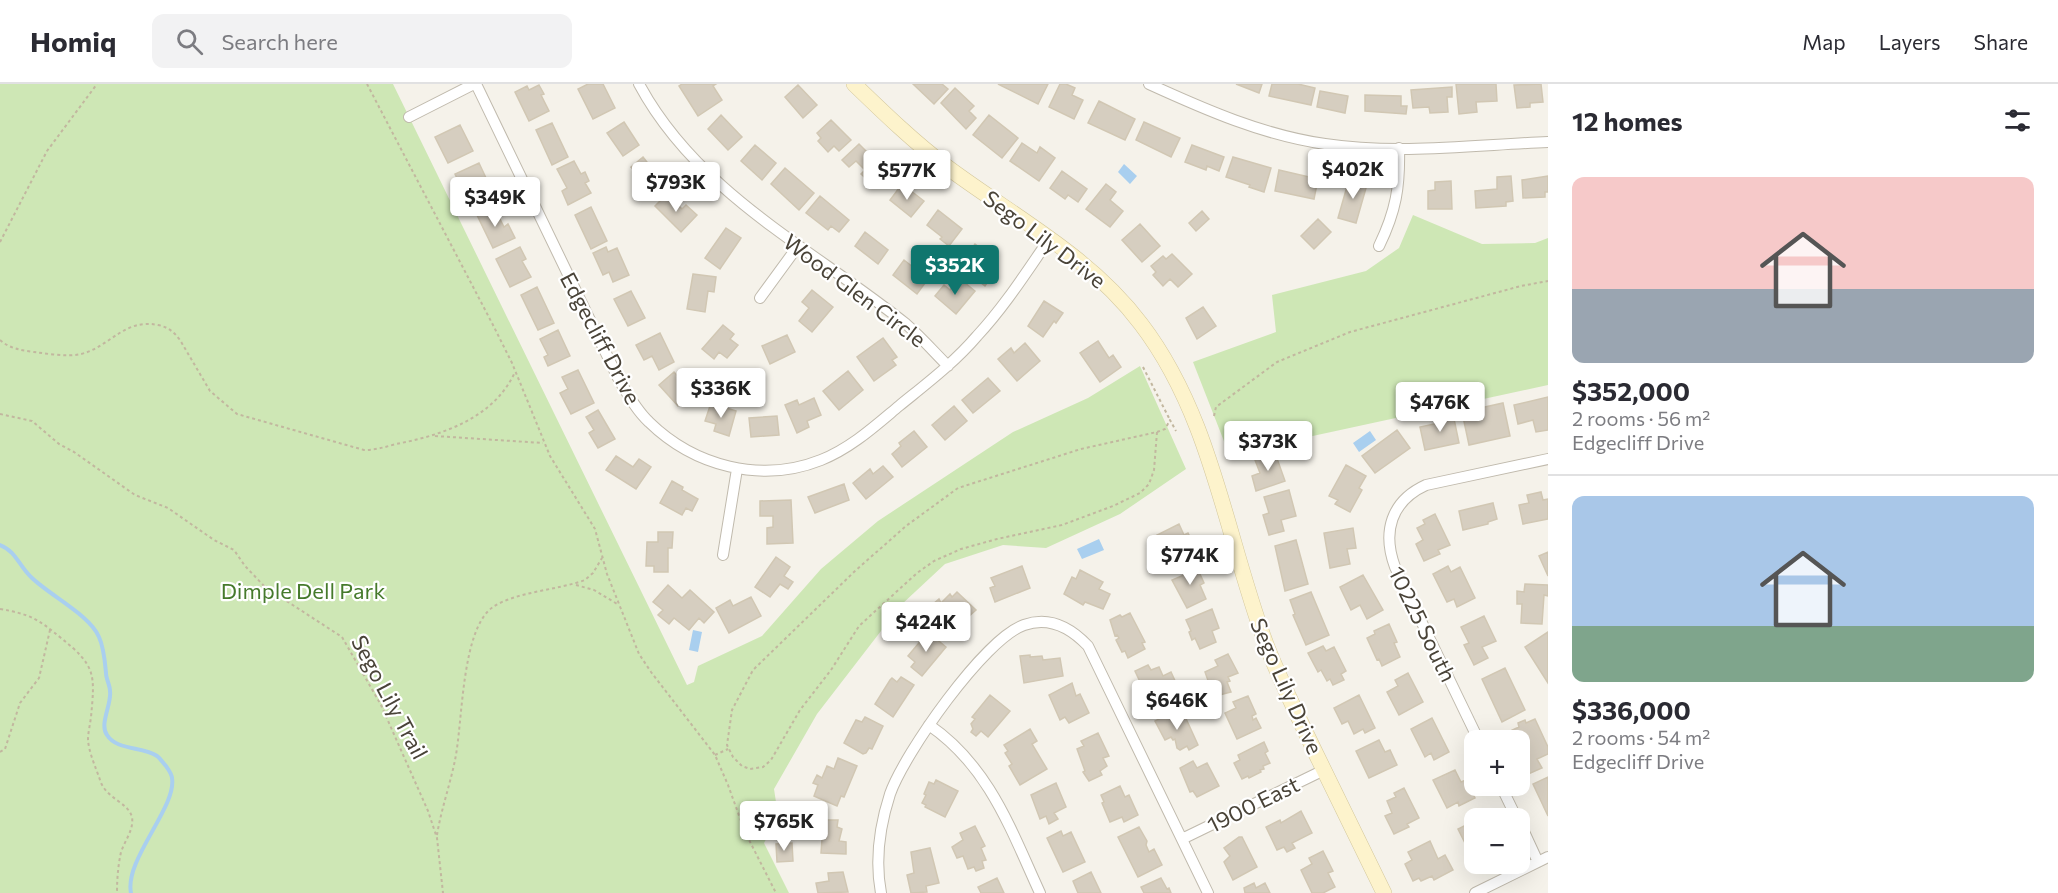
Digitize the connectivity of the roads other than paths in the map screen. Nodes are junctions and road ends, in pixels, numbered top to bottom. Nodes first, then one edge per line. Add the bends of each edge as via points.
1 (475, 84) edge
2 (639, 84) edge
3 (854, 84) edge
4 (1149, 84) edge
5 (409, 117) dead end
6 (1548, 142) edge
7 (1399, 148) junction
8 (1050, 238) junction
9 (798, 246) junction
10 (1379, 246) dead end
11 (760, 298) dead end
12 (948, 366) junction
13 (1548, 459) edge
14 (737, 469) junction
15 (723, 555) dead end
16 (929, 725) junction
17 (1474, 730) edge
18 (1324, 770) junction
19 (1182, 838) junction
20 (1530, 839) edge
21 (1543, 860) edge
22 (881, 893) edge
23 (1040, 893) edge
24 (1208, 893) edge
25 (1384, 893) edge
26 (1475, 893) edge

1 - 5 street
1 - 14 street, Edgecliff Drive via 631,400 647,421 688,453
2 - 9 street, Wood Glen Circle via 675,138 711,177
3 - 8 street, Sego Lily Drive via 946,166
4 - 7 street via 1242,124 1287,136 1326,144
6 - 7 street
7 - 10 street via 1398,194 1391,222
8 - 12 street, Edgecliff Drive via 1003,306
8 - 18 street, Sego Lily Drive via 1084,263 1121,300 1163,356 1180,388 1212,468 1267,646
9 - 11 street
9 - 12 street, Wood Glen Circle via 907,325
12 - 14 street, Edgecliff Drive via 862,436 820,461 766,471
13 - 17 street, 10225 South via 1426,485 1400,504 1390,527 1390,554
14 - 15 street
16 - 19 street via 1002,637 1038,622 1065,627 1088,646
16 - 22 street via 903,768 885,811 879,850
16 - 23 street via 948,738 980,774
18 - 19 street, 1900 East
18 - 25 street, Sego Lily Drive
19 - 24 street
20 - 21 street
21 - 26 street

